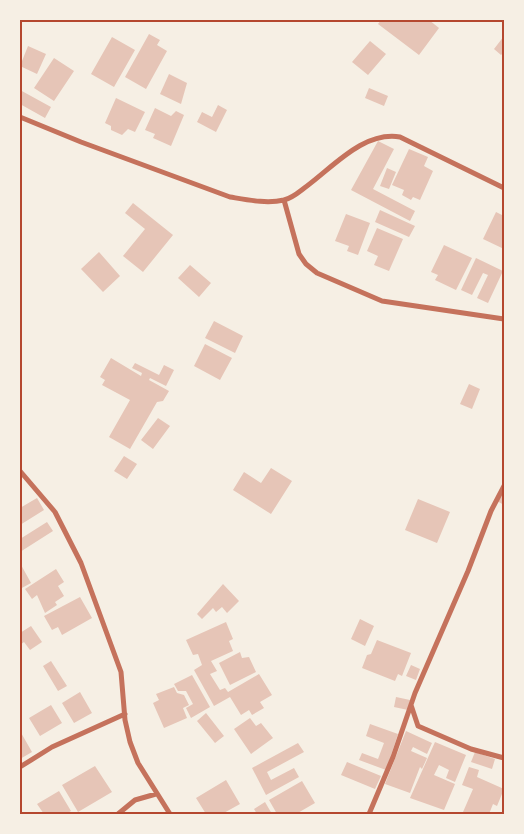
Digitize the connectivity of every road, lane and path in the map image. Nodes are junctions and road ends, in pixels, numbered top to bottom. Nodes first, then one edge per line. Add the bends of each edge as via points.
1 (20, 117) edge
2 (504, 188) edge
3 (284, 200) junction
4 (504, 319) edge
5 (20, 471) edge
6 (504, 486) edge
7 (411, 704) junction
8 (124, 714) junction
9 (504, 758) edge
10 (20, 767) edge
11 (156, 794) junction
12 (118, 814) edge
13 (170, 814) edge
14 (369, 814) edge

1 - 3 street via 230,197 266,202
2 - 3 street via 391,136 366,141 294,196
3 - 4 street via 299,254 317,273 382,301
5 - 8 street via 55,512 81,563 121,672
6 - 7 street
7 - 9 street via 418,726 471,750
7 - 14 street
8 - 10 street via 52,747
8 - 11 street via 135,756
11 - 12 street via 135,800
11 - 13 street

